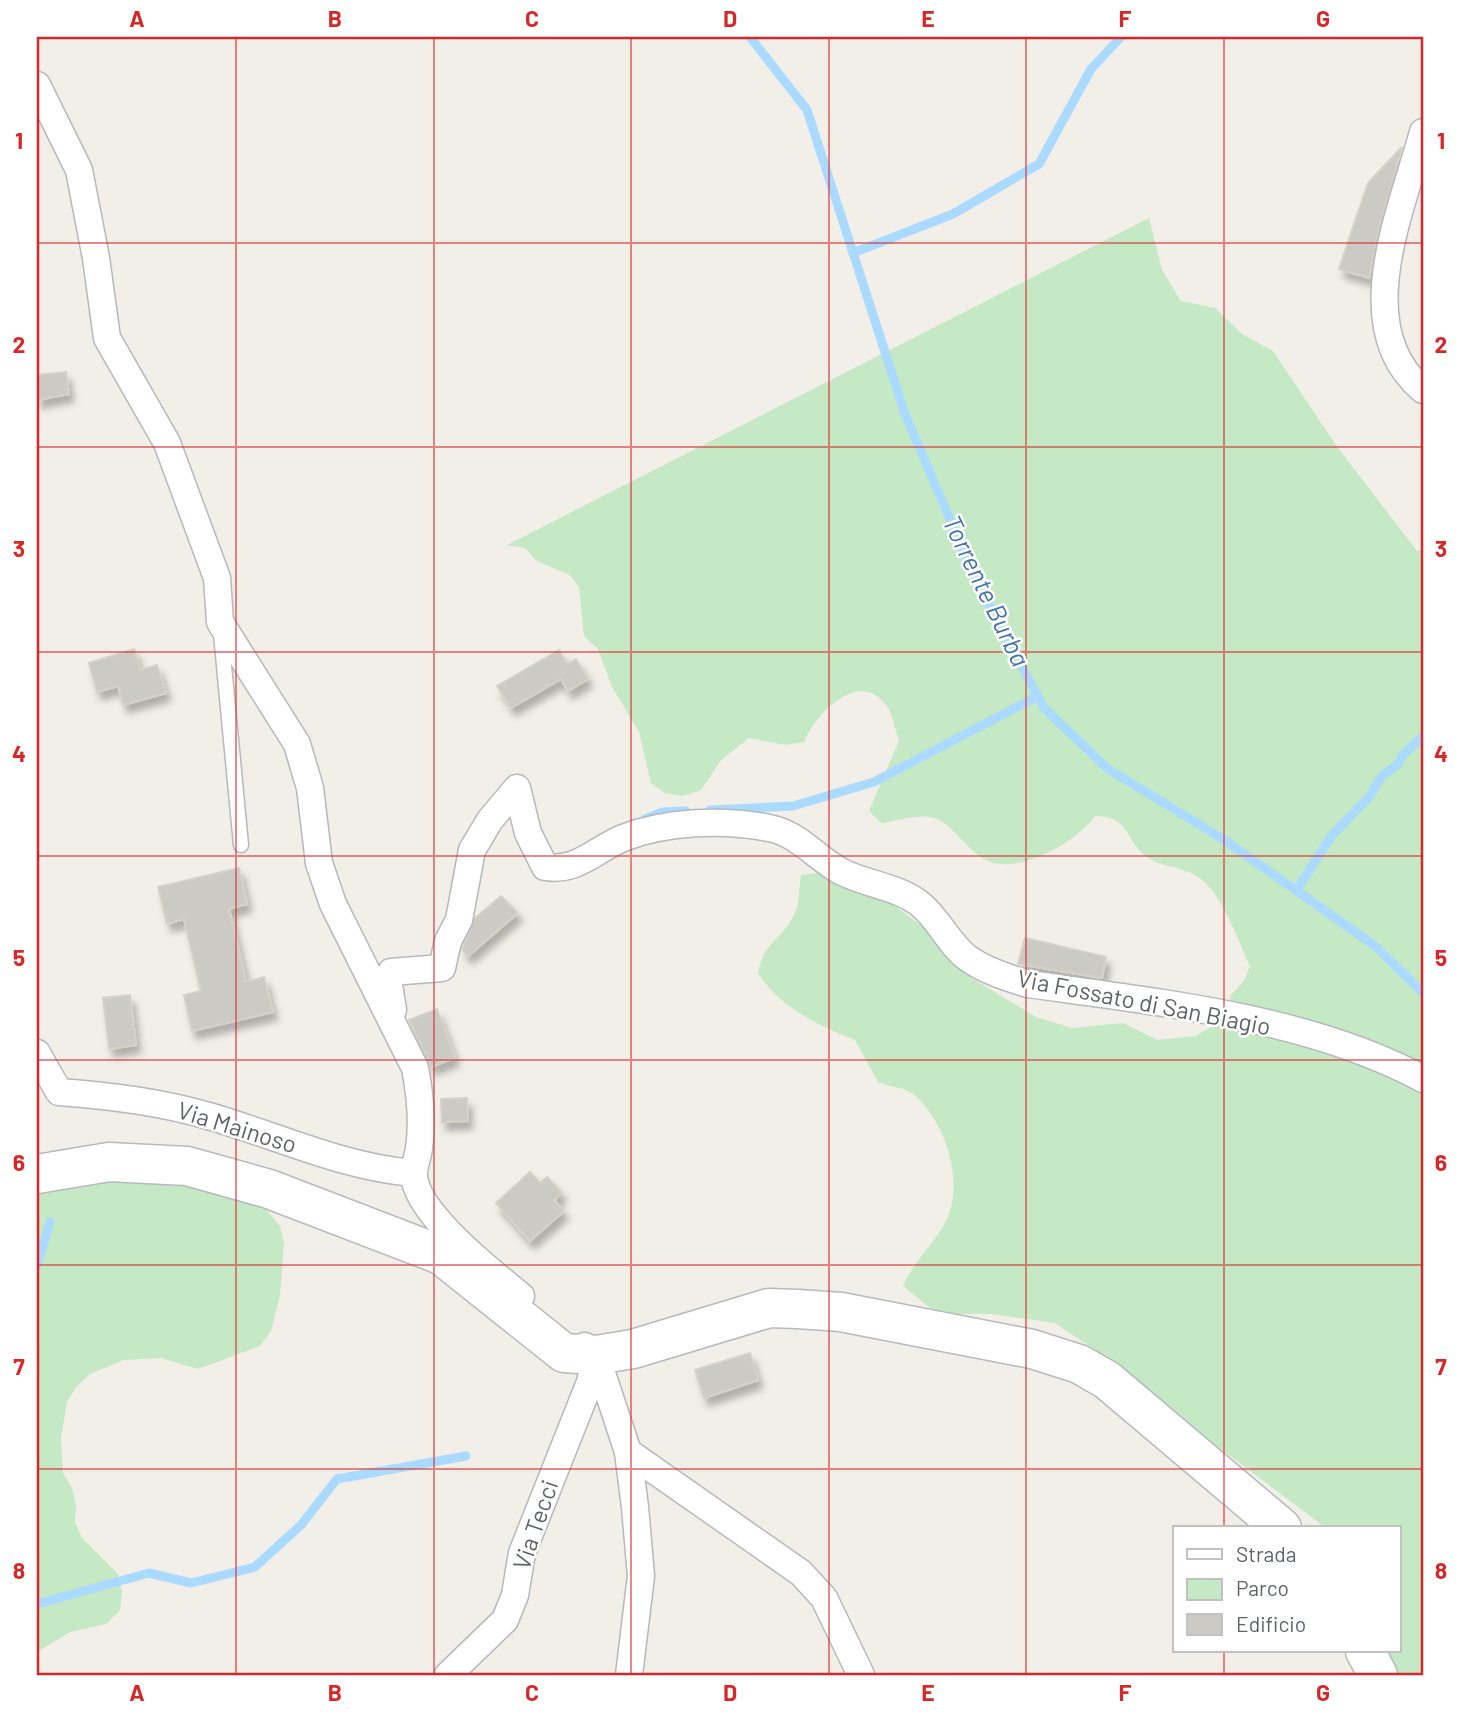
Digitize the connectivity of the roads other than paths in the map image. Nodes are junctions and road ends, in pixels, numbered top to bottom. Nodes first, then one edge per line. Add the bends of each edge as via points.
1 (37, 85) edge
2 (1423, 132) edge
3 (1423, 390) edge
4 (220, 622) junction
5 (241, 845) dead end
6 (393, 1023) junction
7 (37, 1053) edge
8 (1423, 1079) edge
9 (414, 1172) junction
10 (37, 1174) edge
11 (596, 1355) junction
12 (628, 1452) junction
13 (1280, 1526) edge
14 (1366, 1652) edge
15 (448, 1675) edge
16 (629, 1675) edge
17 (862, 1675) edge
18 (1378, 1675) edge

1 - 4 street via 79,170 107,338 167,443 217,578
2 - 3 street via 1384,278 1392,353
4 - 5 lane
4 - 6 street via 297,744 310,788 319,863 333,904
6 - 8 street, Via Fossato di San Biagio via 391,972 442,968 459,920 472,850 517,788 528,833 545,867 558,869 597,856 620,839 655,828 735,823 773,828 840,871 916,901 968,958 1003,976 1028,984 1183,1006 1343,1043
6 - 9 street via 415,1068 421,1098 420,1146
7 - 9 street, Via Mainoso via 59,1092 131,1098 211,1116 376,1170
9 - 11 street via 422,1200 442,1224 503,1281
10 - 11 street via 109,1162 187,1166 269,1189 441,1255 564,1353
11 - 12 street
11 - 13 street via 633,1349 769,1308 841,1312 1032,1349 1079,1364 1107,1380
11 - 15 street, Via Tecci via 590,1382 522,1553 515,1595 505,1620
12 - 16 street via 641,1576
12 - 17 street via 802,1573 824,1598
14 - 18 street

